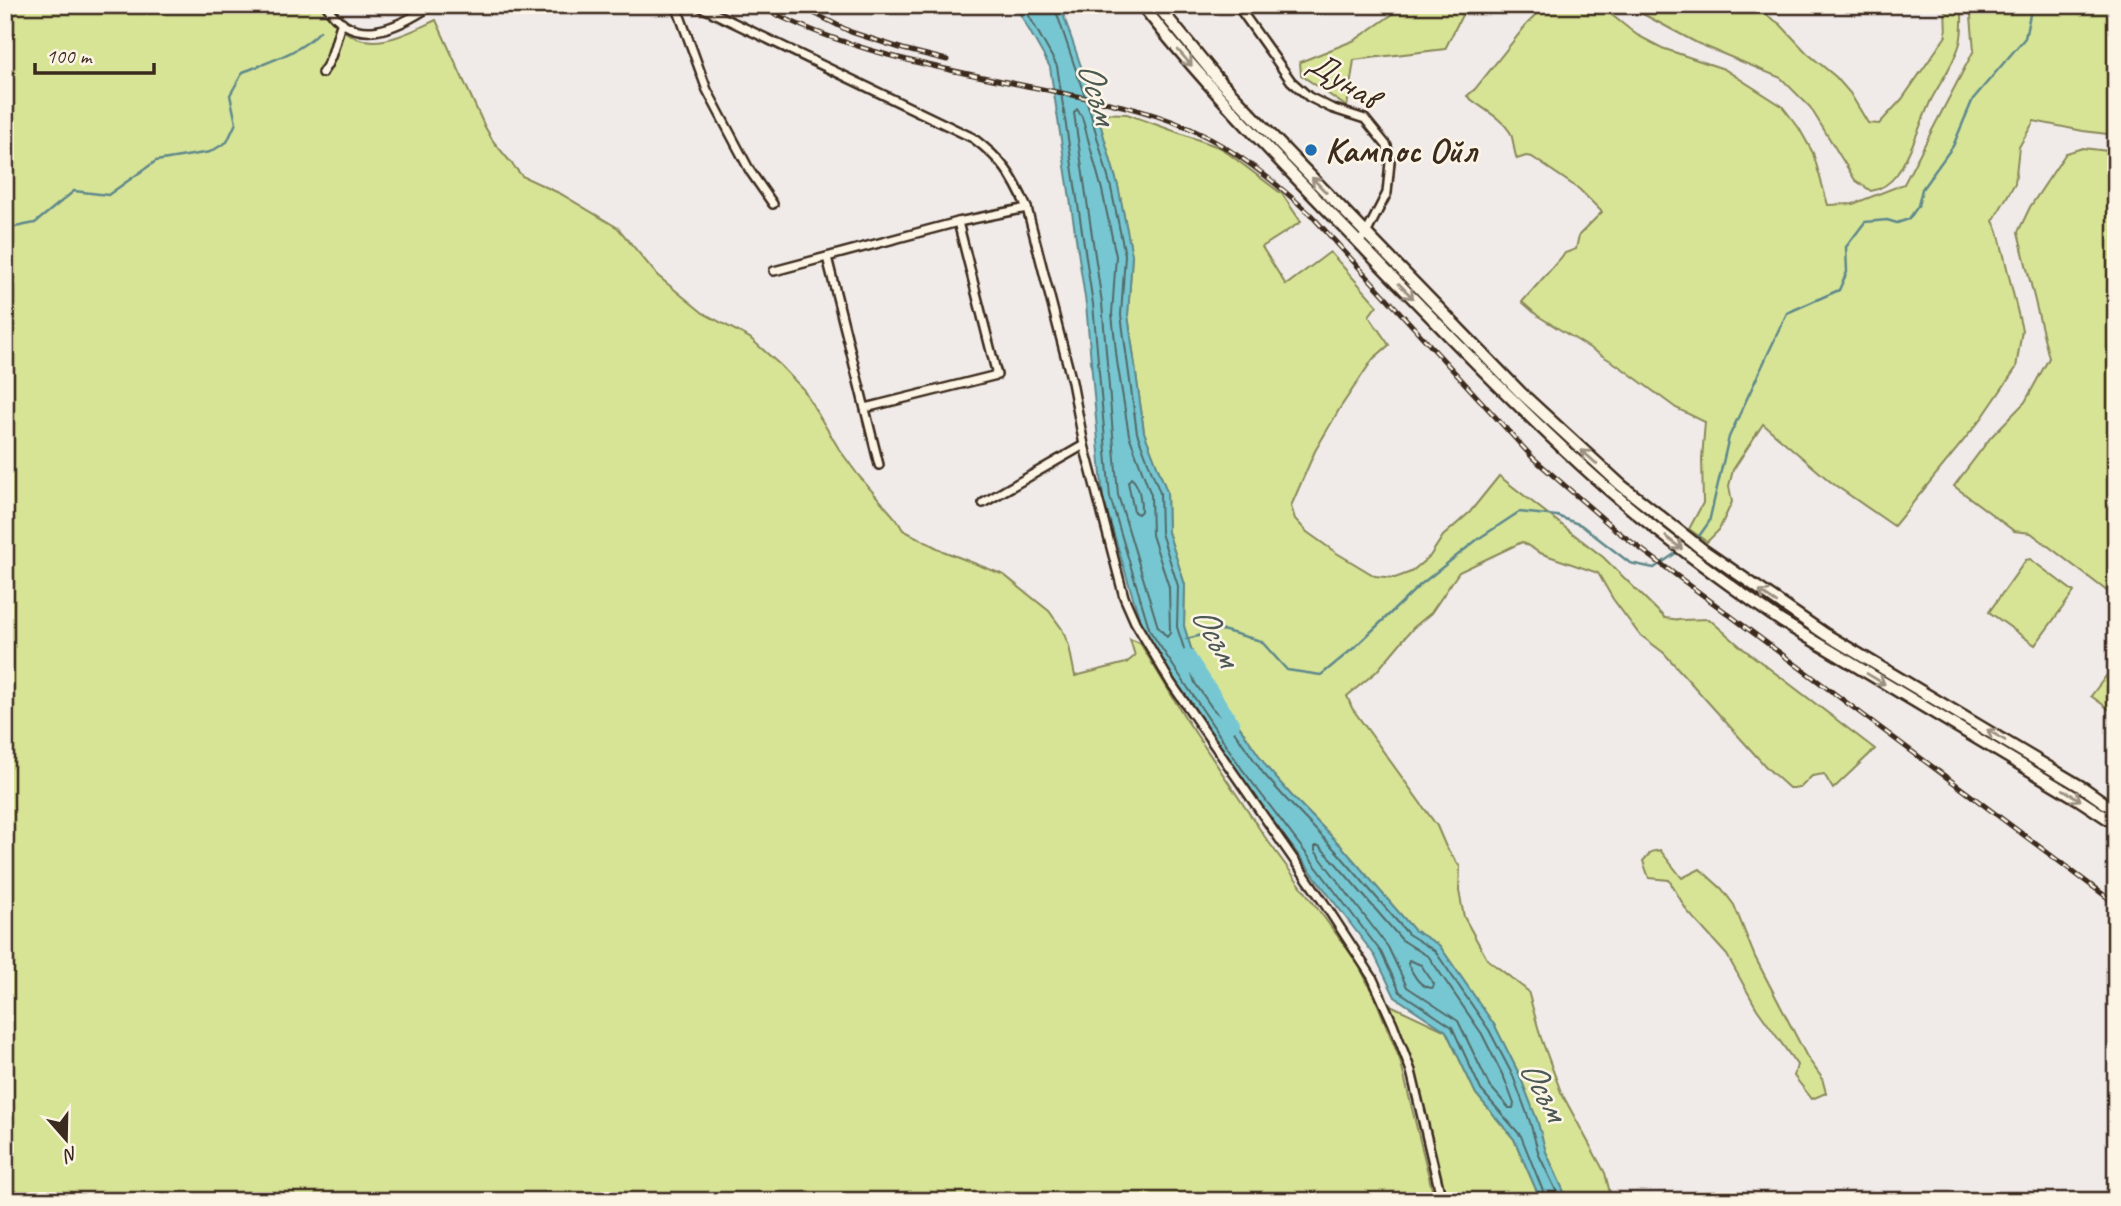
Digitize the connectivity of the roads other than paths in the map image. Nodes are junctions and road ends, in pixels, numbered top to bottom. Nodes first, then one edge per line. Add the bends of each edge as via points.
1 (326, 5) edge
2 (432, 5) edge
3 (676, 5) edge
4 (697, 5) edge
5 (1142, 5) edge
6 (1157, 5) edge
7 (1237, 5) edge
8 (341, 22) junction
9 (322, 73) dead end
10 (773, 204) dead end
11 (1027, 208) junction
12 (958, 222) junction
13 (1362, 237) junction
14 (827, 257) junction
15 (774, 271) dead end
16 (865, 408) junction
17 (1084, 445) junction
18 (879, 465) dead end
19 (983, 503) dead end
20 (2116, 811) edge
21 (2116, 824) edge
22 (1442, 1201) edge

1 - 8 street
2 - 8 street via 388,30 367,32
3 - 10 street via 707,90
4 - 11 street via 973,138 996,156 1015,181
5 -> 13 main road via 1208,84
13 -> 6 main road
7 - 13 street, Дунав via 1291,81 1309,97 1365,119 1387,146 1387,193
8 - 9 street via 331,62
11 - 12 street
11 - 17 street
12 - 14 street
12 - 16 street via 997,375
20 -> 13 main road via 1825,635 1664,520 1590,458
13 -> 21 main road via 1513,401 1581,465 1695,559 1818,644
14 - 15 street
14 - 16 street
16 - 18 street
17 - 19 street
17 - 22 street via 1124,597 1135,622 1171,683 1372,977 1410,1071

